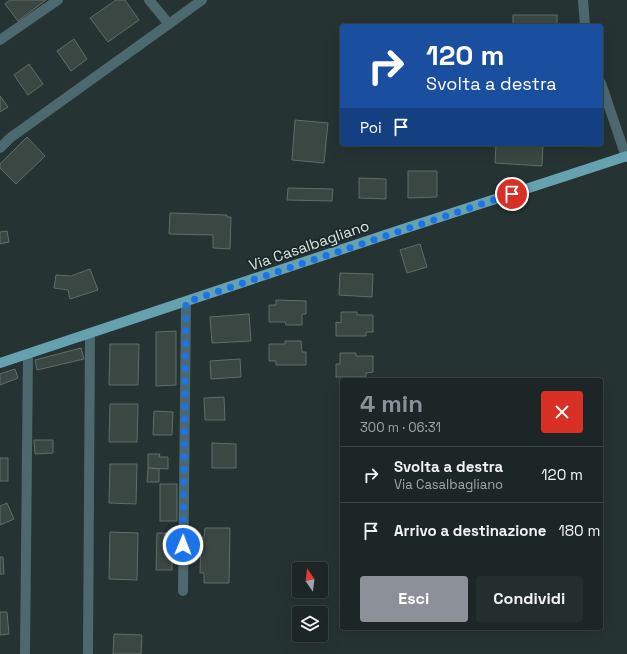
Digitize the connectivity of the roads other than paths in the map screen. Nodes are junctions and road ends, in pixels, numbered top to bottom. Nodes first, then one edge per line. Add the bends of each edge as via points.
1 (58, 0) edge
2 (149, 0) edge
3 (202, 0) edge
4 (583, 0) edge
5 (169, 24) junction
6 (585, 24) edge
7 (0, 40) edge
8 (603, 89) edge
9 (0, 148) edge
10 (626, 156) edge
11 (186, 302) junction
12 (90, 333) junction
13 (28, 354) junction
14 (0, 363) edge
15 (182, 591) dead end
16 (25, 654) edge
17 (88, 654) edge

1 - 7 street
2 - 5 street
3 - 5 street
4 - 6 street
5 - 9 street via 10,138
8 - 10 street
10 - 11 main road, Via Casalbagliano
11 - 12 main road, Via Casalbagliano
11 - 15 street
12 - 13 main road, Via Casalbagliano
12 - 17 street
13 - 14 main road, Via Casalbagliano
13 - 16 street

